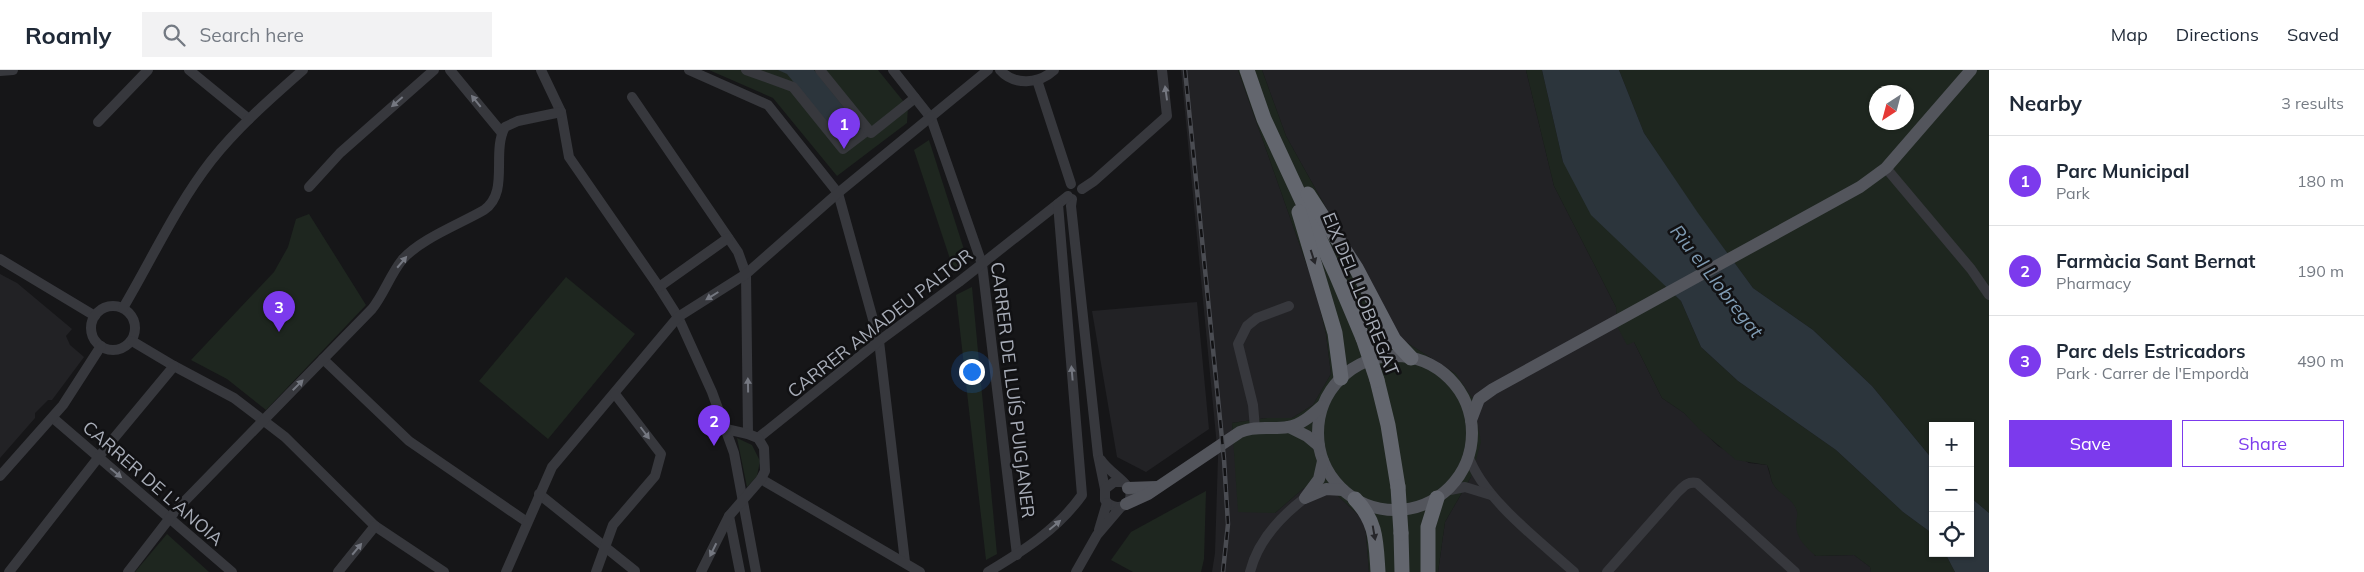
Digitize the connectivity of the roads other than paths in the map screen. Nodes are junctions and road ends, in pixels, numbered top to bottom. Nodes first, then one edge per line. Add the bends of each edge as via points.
1 (13, 70) edge
2 (148, 70) edge
3 (189, 70) edge
4 (302, 70) edge
5 (434, 70) edge
6 (450, 70) edge
7 (541, 70) edge
8 (689, 70) edge
9 (746, 70) edge
10 (820, 70) edge
11 (894, 70) edge
12 (988, 70) edge
13 (1000, 70) edge
14 (1054, 70) edge
15 (1162, 70) edge
16 (1246, 70) edge
17 (1971, 70) edge
18 (0, 71) edge
19 (707, 74) edge
20 (1037, 80) junction
21 (632, 97) dead end
22 (915, 98) junction
23 (561, 112) junction
24 (931, 118) junction
25 (248, 119) junction
26 (98, 122) dead end
27 (868, 130) junction
28 (502, 133) junction
29 (1283, 161) junction
30 (1886, 168) junction
31 (1290, 176) junction
32 (1071, 184) junction
33 (308, 187) dead end
34 (1082, 189) junction
35 (838, 193) junction
36 (1070, 197) junction
37 (1058, 204) junction
38 (728, 238) junction
39 (0, 259) edge
40 (982, 264) junction
41 (746, 274) junction
42 (659, 287) junction
43 (1989, 295) edge
44 (1288, 306) dead end
45 (123, 308) junction
46 (95, 316) junction
47 (678, 318) junction
48 (132, 341) junction
49 (879, 341) junction
50 (101, 346) junction
51 (1411, 358) junction
52 (323, 359) junction
53 (174, 366) junction
54 (1341, 378) junction
55 (1456, 387) junction
56 (1493, 389) junction
57 (615, 394) junction
58 (1322, 406) junction
59 (53, 418) junction
60 (263, 419) junction
61 (1470, 420) junction
62 (1289, 427) junction
63 (1255, 428) junction
64 (726, 429) junction
65 (748, 434) junction
66 (758, 438) junction
67 (1319, 446) junction
68 (1098, 455) junction
69 (1468, 455) junction
70 (98, 458) junction
71 (1323, 461) junction
72 (0, 476) edge
73 (761, 479) junction
74 (1125, 485) junction
75 (1160, 486) junction
76 (1105, 489) junction
77 (539, 494) junction
78 (1349, 494) junction
79 (1441, 494) junction
80 (1491, 495) junction
81 (743, 498) junction
82 (1305, 498) junction
83 (1107, 503) junction
84 (1123, 506) junction
85 (729, 516) junction
86 (169, 518) junction
87 (527, 522) junction
88 (375, 526) junction
89 (1097, 536) junction
90 (604, 546) junction
91 (1017, 554) junction
92 (905, 562) junction
93 (439, 571) edge
94 (635, 571) edge
95 (9, 572) edge
96 (128, 572) edge
97 (232, 572) edge
98 (338, 572) edge
99 (506, 572) edge
100 (596, 572) edge
101 (702, 572) edge
102 (740, 572) edge
103 (756, 572) edge
104 (920, 572) edge
105 (988, 572) edge
106 (1076, 572) edge
107 (1250, 572) edge
108 (1378, 572) edge
109 (1402, 572) edge
110 (1428, 572) edge
111 (1574, 572) edge
112 (1606, 572) edge
113 (1795, 572) edge

1 - 18 street
2 - 26 street
3 - 25 street
4 - 25 street
5 -> 33 street via 340,153
28 -> 6 street
7 - 23 street
8 - 19 street
9 - 27 street via 793,87 843,149
10 - 27 street
11 - 22 street, CARRER DE LLUÍS PUIGJANER
12 - 24 street
13 - 20 street via 1013,79
14 - 20 street
34 -> 15 street via 1167,116
16 - 29 highway, EIX DEL LLOBREGAT
17 - 30 main road
19 - 35 street via 768,105
20 - 32 street
21 - 38 street
22 - 24 street, CARRER DE LLUÍS PUIGJANER
22 - 27 street via 871,133
23 - 28 street via 511,123
23 - 42 street via 569,157
24 - 35 street
24 - 40 street, CARRER DE LLUÍS PUIGJANER
25 - 45 street via 195,184
52 -> 28 street via 380,299 403,259 419,246 494,202
29 - 31 highway, EIX DEL LLOBREGAT
29 - 51 highway via 1299,179 1356,268 1394,340
30 - 43 street
30 - 56 main road via 1846,196 1790,228
31 -> 54 highway via 1335,333
31 - 109 highway, EIX DEL LLOBREGAT, bridge via 1336,274 1377,380 1398,487
32 - 34 street
32 - 36 street via 1067,189
34 - 36 street via 1080,196
35 - 41 street
35 - 49 street
36 - 37 street, CARRER AMADEU PALTOR
36 - 68 street
37 - 40 street, CARRER AMADEU PALTOR
91 -> 37 street via 1056,525 1082,495
38 - 41 street via 738,252
38 - 42 street
39 - 46 street
40 - 49 street, CARRER AMADEU PALTOR
40 - 91 street, CARRER DE LLUÍS PUIGJANER
41 -> 47 street
65 -> 41 street
42 - 47 street
44 - 63 street via 1257,318 1247,326 1238,344 1253,404
45 - 46 street via 106,307
45 - 48 street via 134,320
46 - 50 street via 92,334
47 - 57 street
47 - 64 street
48 - 50 street via 118,350 107,350
48 - 53 street
49 - 66 street, CARRER AMADEU PALTOR
49 - 92 street
50 - 59 street
51 - 54 main road via 1389,356 1373,359
51 - 55 main road via 1436,368
60 -> 52 street
52 - 87 street via 410,440
53 - 60 street via 234,398
53 - 70 street
54 - 58 main road
55 - 56 main road via 1472,391
55 - 61 main road via 1468,408
56 - 61 main road via 1480,399
57 - 77 street via 552,467
57 -> 90 street via 661,454 655,476 613,525
58 - 62 main road via 1308,418
58 - 67 main road
59 - 70 street, CARRER DE L'ANOIA
59 - 72 street
60 - 86 street
60 - 88 street
61 - 69 main road via 1472,432
62 - 63 main road
62 - 67 main road
63 - 75 main road via 1233,436
64 - 65 street
64 - 81 street
65 - 66 street
66 - 73 street via 766,461
67 - 71 main road
68 - 74 street via 1109,471
68 - 76 street
69 - 79 main road via 1457,478
69 - 80 street via 1478,478
70 -> 86 street, CARRER DE L'ANOIA
70 - 95 street
71 - 78 main road via 1328,472
71 - 82 main road via 1319,479
73 - 81 street
73 - 92 street
74 - 75 main road
74 - 76 street via 1114,482
74 - 84 street via 1130,494
75 - 84 main road
76 - 83 street
77 - 87 street
77 - 90 street
78 - 79 main road via 1370,506 1387,510 1421,505
78 - 82 main road via 1326,489
78 -> 108 highway via 1371,520
79 - 80 street via 1465,486
79 - 110 highway via 1428,527
80 - 111 street
81 - 85 street
81 - 103 street
82 - 107 street via 1267,534
83 - 84 street via 1113,507
83 - 89 street
84 - 89 street
85 -> 101 street
85 - 102 street
86 - 96 street
86 - 97 street, CARRER DE L'ANOIA
87 - 99 street
88 - 93 street
98 -> 88 street
89 - 106 street
90 - 94 street
90 - 100 street
91 - 105 street
92 - 104 street
112 - 113 street via 1676,494 1691,482 1697,483

